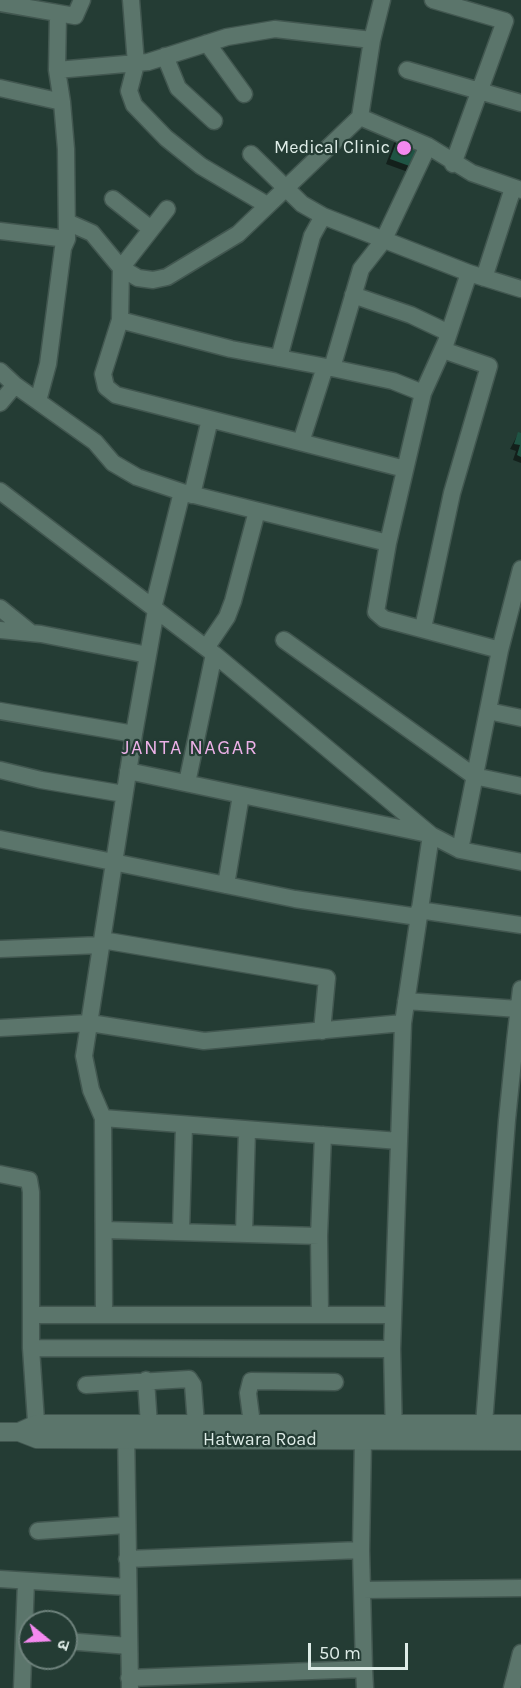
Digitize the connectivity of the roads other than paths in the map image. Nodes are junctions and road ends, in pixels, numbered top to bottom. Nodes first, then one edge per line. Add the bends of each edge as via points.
1 (82, 0) edge
2 (131, 0) edge
3 (382, 0) edge
4 (433, 0) edge
5 (0, 3) edge
6 (58, 15) junction
7 (372, 40) junction
8 (207, 43) junction
9 (165, 56) junction
10 (136, 64) junction
11 (57, 69) junction
12 (407, 70) dead end
13 (0, 88) edge
14 (480, 90) junction
15 (244, 94) dead end
16 (62, 102) junction
17 (521, 104) edge
18 (360, 117) junction
19 (214, 122) dead end
20 (428, 147) junction
21 (251, 154) dead end
22 (453, 164) junction
23 (285, 187) junction
24 (517, 189) edge
25 (113, 199) dead end
26 (267, 205) junction
27 (167, 209) dead end
28 (323, 216) junction
29 (151, 229) junction
30 (0, 231) edge
31 (67, 231) junction
32 (383, 241) junction
33 (121, 268) junction
34 (476, 275) junction
35 (521, 289) edge
36 (353, 295) junction
37 (120, 320) junction
38 (449, 333) junction
39 (442, 350) junction
40 (279, 358) junction
41 (329, 368) junction
42 (0, 370) edge
43 (15, 385) junction
44 (423, 393) junction
45 (38, 402) junction
46 (0, 403) edge
47 (210, 419) junction
48 (301, 442) junction
49 (405, 469) junction
50 (0, 491) edge
51 (187, 494) junction
52 (257, 511) junction
53 (388, 543) junction
54 (521, 569) edge
55 (0, 608) edge
56 (154, 609) junction
57 (423, 628) junction
58 (514, 628) edge
59 (0, 630) edge
60 (31, 633) junction
61 (284, 640) dead end
62 (501, 650) junction
63 (210, 651) junction
64 (148, 655) junction
65 (0, 711) edge
66 (488, 711) junction
67 (521, 717) edge
68 (134, 734) junction
69 (0, 770) edge
70 (128, 771) junction
71 (474, 776) junction
72 (187, 783) junction
73 (521, 786) edge
74 (124, 794) junction
75 (241, 795) junction
76 (431, 835) junction
77 (0, 839) edge
78 (460, 850) junction
79 (521, 862) edge
80 (113, 863) junction
81 (226, 885) junction
82 (418, 914) junction
83 (521, 925) edge
84 (102, 943) junction
85 (0, 949) edge
86 (521, 988) edge
87 (406, 1001) junction
88 (518, 1009) junction
89 (90, 1023) junction
90 (403, 1023) junction
91 (0, 1028) edge
92 (322, 1031) junction
93 (518, 1041) edge
94 (103, 1118) junction
95 (514, 1121) edge
96 (184, 1125) junction
97 (247, 1130) junction
98 (323, 1136) junction
99 (399, 1141) junction
100 (0, 1174) edge
101 (104, 1230) junction
102 (182, 1232) junction
103 (244, 1233) junction
104 (319, 1236) junction
105 (31, 1315) junction
106 (104, 1315) junction
107 (320, 1315) junction
108 (393, 1315) junction
109 (31, 1348) junction
110 (392, 1349) junction
111 (146, 1380) junction
112 (335, 1382) dead end
113 (86, 1385) dead end
114 (196, 1424) junction
115 (252, 1424) junction
116 (484, 1424) junction
117 (521, 1424) edge
118 (149, 1425) junction
119 (0, 1432) edge
120 (37, 1432) junction
121 (394, 1432) junction
122 (126, 1433) junction
123 (363, 1440) junction
124 (521, 1441) edge
125 (126, 1525) junction
126 (38, 1531) dead end
127 (361, 1551) junction
128 (127, 1559) junction
129 (0, 1579) edge
130 (26, 1581) junction
131 (127, 1587) junction
132 (521, 1588) edge
133 (362, 1590) junction
134 (26, 1610) edge
135 (78, 1642) edge
136 (129, 1646) junction
137 (521, 1653) edge
138 (364, 1669) junction
139 (23, 1670) edge
140 (129, 1683) edge
141 (22, 1688) edge
142 (365, 1688) edge
143 (512, 1688) edge

1 - 6 street via 75,16
2 - 10 street
3 - 7 street
4 - 14 street via 506,21
5 - 6 street
6 - 11 street
7 - 8 street via 275,29
7 - 18 street
8 - 9 street
8 - 15 street
9 - 10 street
9 - 19 street via 178,88
10 - 11 street
10 - 26 street via 129,91 134,105 201,166
11 - 16 street
12 - 14 street
13 - 16 street
14 - 17 street
14 - 22 street
16 - 31 street
18 - 20 street
18 - 23 street
20 - 22 street
20 - 32 street
21 - 23 street
22 - 24 street
23 - 26 street
23 - 28 street via 302,204
24 - 34 street
25 - 29 street
26 - 33 street via 238,234 167,277 138,278
27 - 29 street
28 - 32 street
28 - 40 street via 312,236
29 - 33 street
30 - 31 street
31 - 33 street via 93,233
31 - 45 street via 48,364
32 - 34 street
32 - 36 street via 361,269
33 - 37 street
34 - 35 street
34 - 38 street
36 - 38 street
36 - 41 street
37 - 40 street
37 - 47 street via 103,374 106,387 116,395
38 - 39 street
39 - 44 street
39 - 57 street via 489,366 452,493
40 - 41 street
41 - 44 street via 393,381
41 - 48 street
42 - 43 street
43 - 45 street
43 - 46 street
44 - 49 street
45 - 51 street via 95,442 113,463 137,477
47 - 48 street
47 - 51 street
48 - 49 street
49 - 53 street
50 - 56 street
51 - 52 street
51 - 56 street
52 - 53 street
52 - 63 street via 233,601
53 - 57 street via 376,612 384,619
54 - 58 street
55 - 60 street
56 - 63 street
56 - 64 street
57 - 62 street
58 - 62 street
59 - 60 street
60 - 64 street
61 - 71 street
62 - 66 street
63 - 72 street
63 - 76 street
64 - 68 street
65 - 68 street
66 - 67 street
66 - 71 street
68 - 70 street
69 - 74 street
70 - 72 street
70 - 74 street
71 - 73 street
71 - 78 street
72 - 75 street
74 - 80 street
75 - 76 street
75 - 81 street
76 - 78 street
76 - 82 street
77 - 80 street
78 - 79 street
80 - 81 street
80 - 84 street
81 - 82 street via 295,899
82 - 83 street
82 - 87 street
84 - 85 street
84 - 89 street
84 - 92 street via 327,978
86 - 88 street
87 - 88 street
87 - 90 street
88 - 93 street
89 - 91 street
89 - 92 street via 204,1041
89 - 94 street via 84,1056 91,1090
90 - 92 street
90 - 99 street
93 - 95 street
94 - 96 street
94 - 101 street
95 - 116 street
96 - 97 street
96 - 102 street
97 - 98 street
97 - 103 street
98 - 99 street
98 - 104 street
99 - 108 street
100 - 105 street via 29,1180
101 - 102 street
101 - 106 street
102 - 103 street
103 - 104 street
104 - 107 street
105 - 106 street
105 - 109 street
106 - 107 street
107 - 108 street
108 - 110 street
109 - 110 street
109 - 120 street
110 - 121 street
111 - 113 street
111 - 114 street via 185,1378 191,1382
111 - 118 street
112 - 115 street via 251,1382 248,1393
114 - 115 street
114 - 118 street
115 - 121 street
116 - 117 street
116 - 121 street
118 - 122 street
119 - 120 street, Hatwara Road
120 - 122 street, Hatwara Road
121 - 123 street, Hatwara Road
121 - 124 street, Hatwara Road
122 - 123 street, Hatwara Road
122 - 125 street
123 - 127 street
125 - 126 street
125 - 128 street
127 - 128 street
127 - 133 street
128 - 131 street
129 - 130 street
130 - 131 street
130 - 134 street
131 - 136 street
132 - 133 street
133 - 138 street
135 - 136 street
136 - 140 street
137 - 143 street
138 - 140 street
138 - 142 street
139 - 141 street

